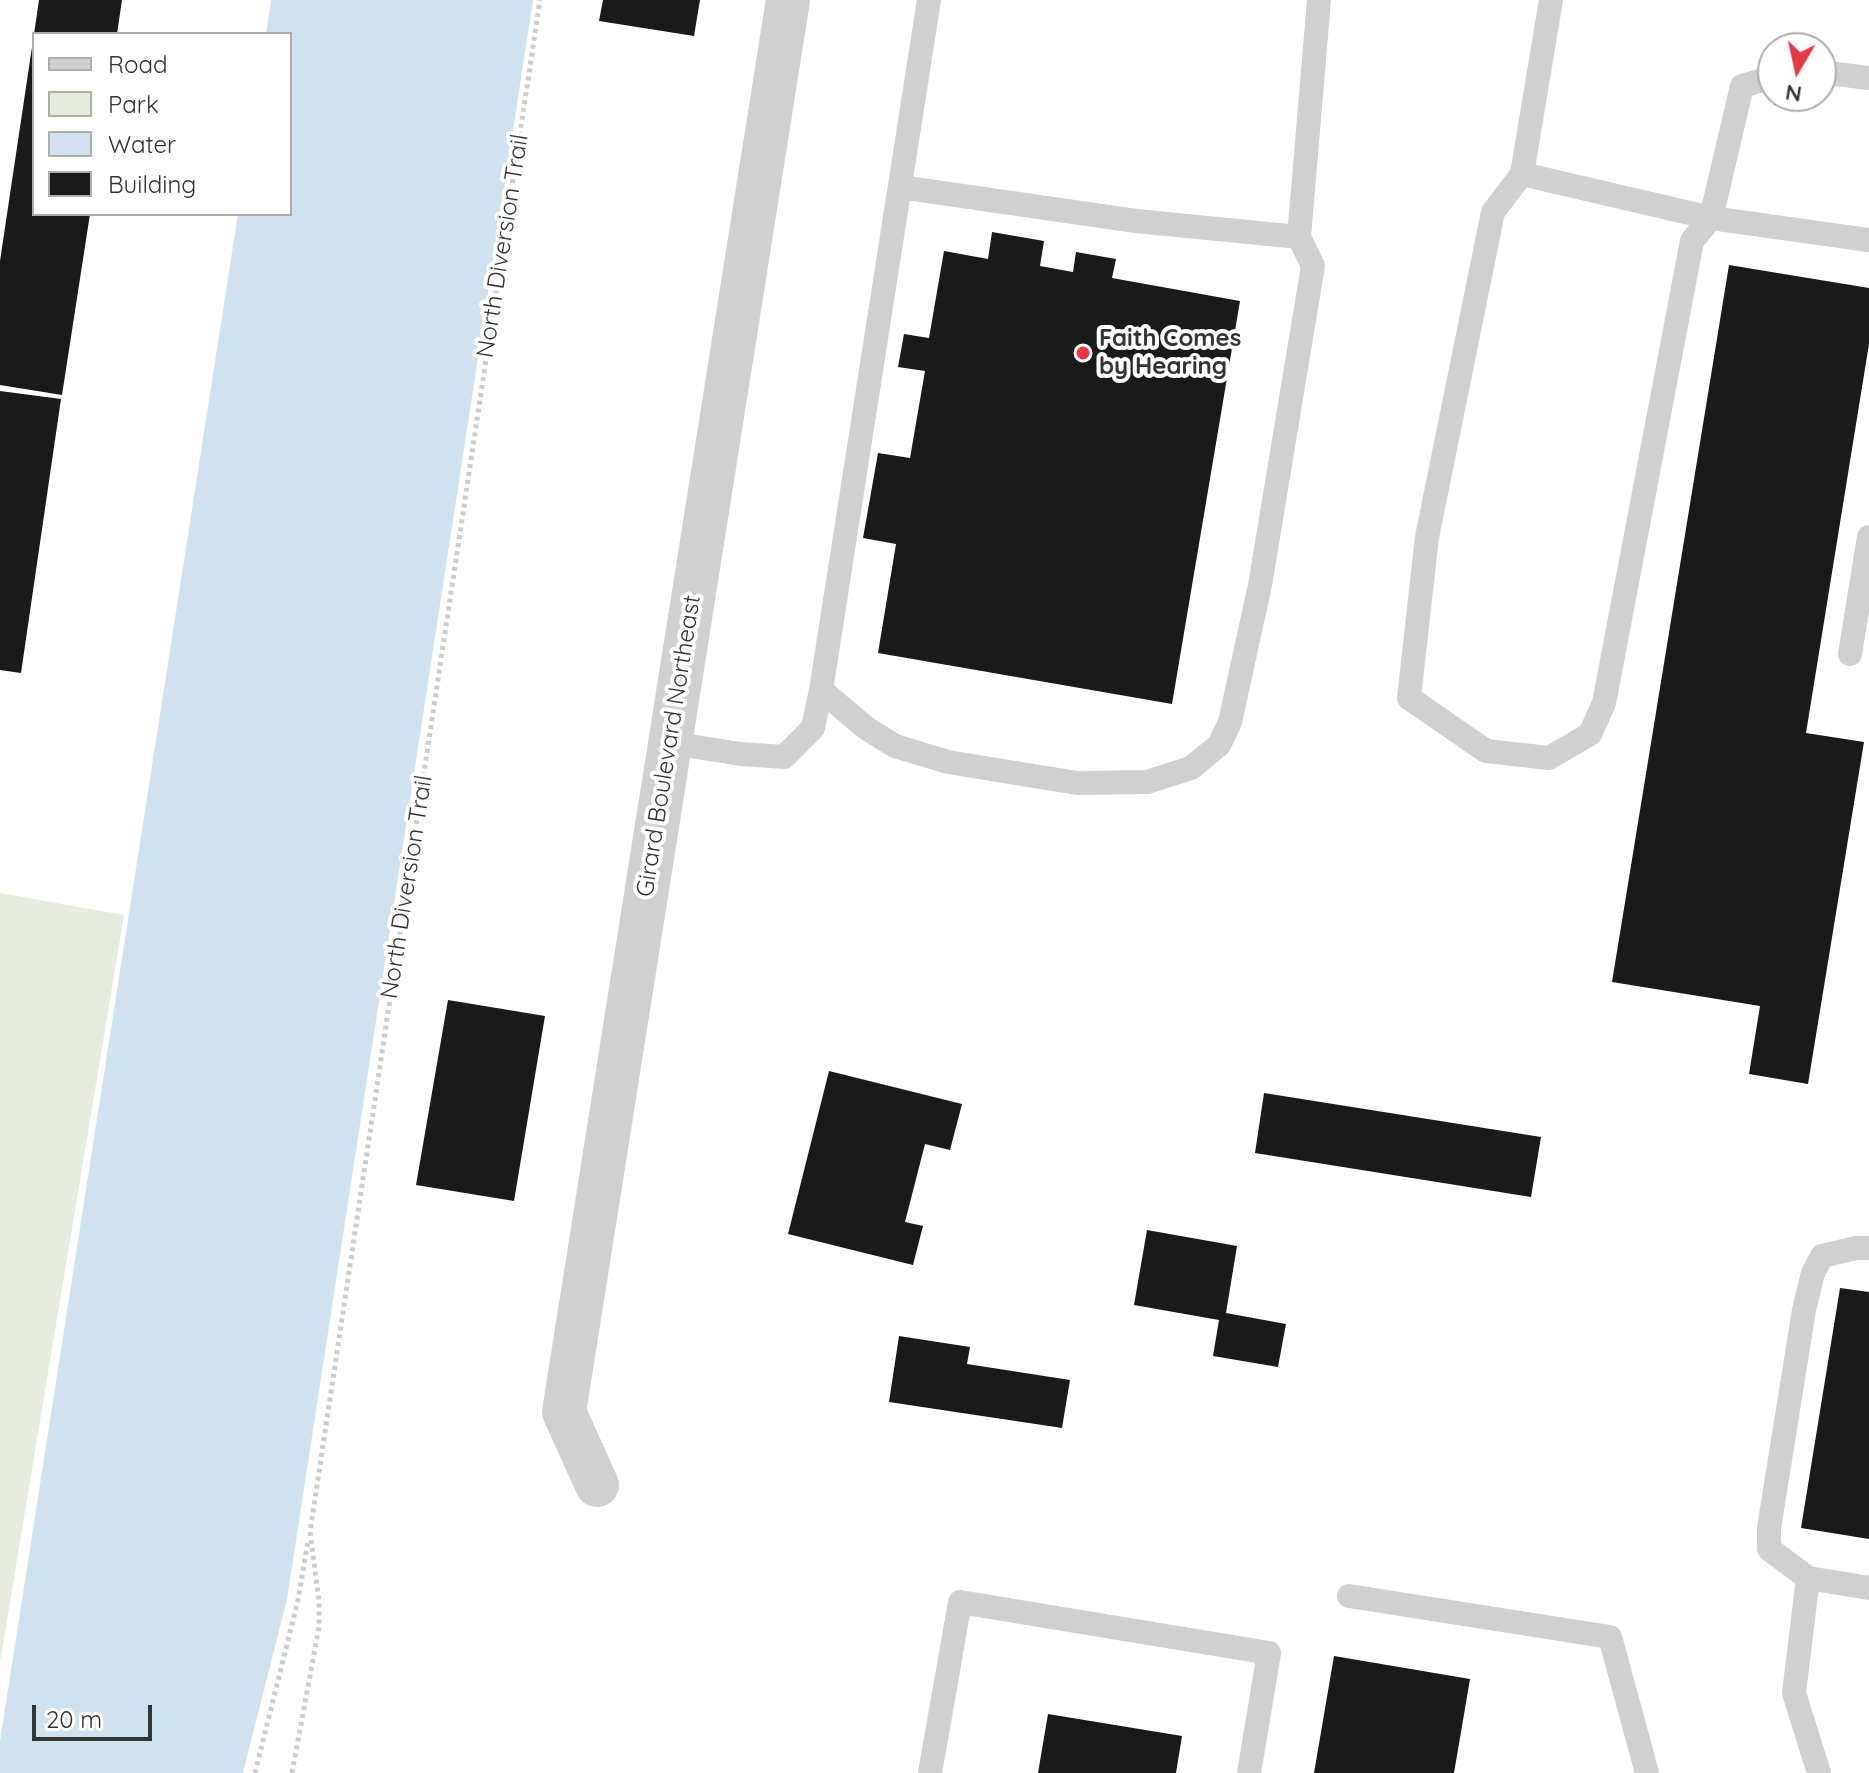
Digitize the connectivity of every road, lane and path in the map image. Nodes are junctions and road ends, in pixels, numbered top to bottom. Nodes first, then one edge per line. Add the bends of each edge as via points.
1 (540, 0) edge
2 (788, 0) edge
3 (929, 0) edge
4 (1319, 0) edge
5 (1551, 0) edge
6 (1837, 74) edge
7 (1869, 78) edge
8 (1757, 82) edge
9 (1522, 174) junction
10 (900, 187) junction
11 (1711, 218) junction
12 (1299, 237) junction
13 (1869, 240) edge
14 (1869, 537) edge
15 (1850, 654) dead end
16 (821, 690) junction
17 (670, 743) junction
18 (1869, 1248) edge
19 (597, 1485) dead end
20 (310, 1532) junction
21 (1808, 1578) junction
22 (1869, 1588) edge
23 (1349, 1596) dead end
24 (255, 1773) edge
25 (292, 1773) edge
26 (930, 1773) edge
27 (1249, 1773) edge
28 (1647, 1773) edge
29 (1819, 1773) edge

1 - 20 path, North Diversion Trail
2 - 17 street, Girard Boulevard Northeast
3 - 10 lane
4 - 12 lane
5 - 9 lane
6 - 7 lane
8 - 11 lane via 1742,86
9 - 11 lane
9 - 11 lane via 1493,212 1427,537 1409,698 1486,751 1549,758 1590,734 1604,703 1692,241
10 - 12 lane via 1136,221
10 - 16 lane
11 - 13 lane
12 - 16 lane via 1313,266 1260,585 1230,722 1219,745 1191,768 1147,782 1077,783 948,762 895,746
14 - 15 lane
16 - 17 lane via 813,728 784,757
17 - 19 street, Girard Boulevard Northeast via 564,1412
18 - 21 lane via 1822,1256 1804,1310 1769,1549
20 - 24 path
20 - 25 path, North Diversion Trail via 319,1627
21 - 22 lane
21 - 29 lane via 1794,1693
23 - 28 lane via 1610,1637
26 - 27 lane via 960,1602 1269,1653

